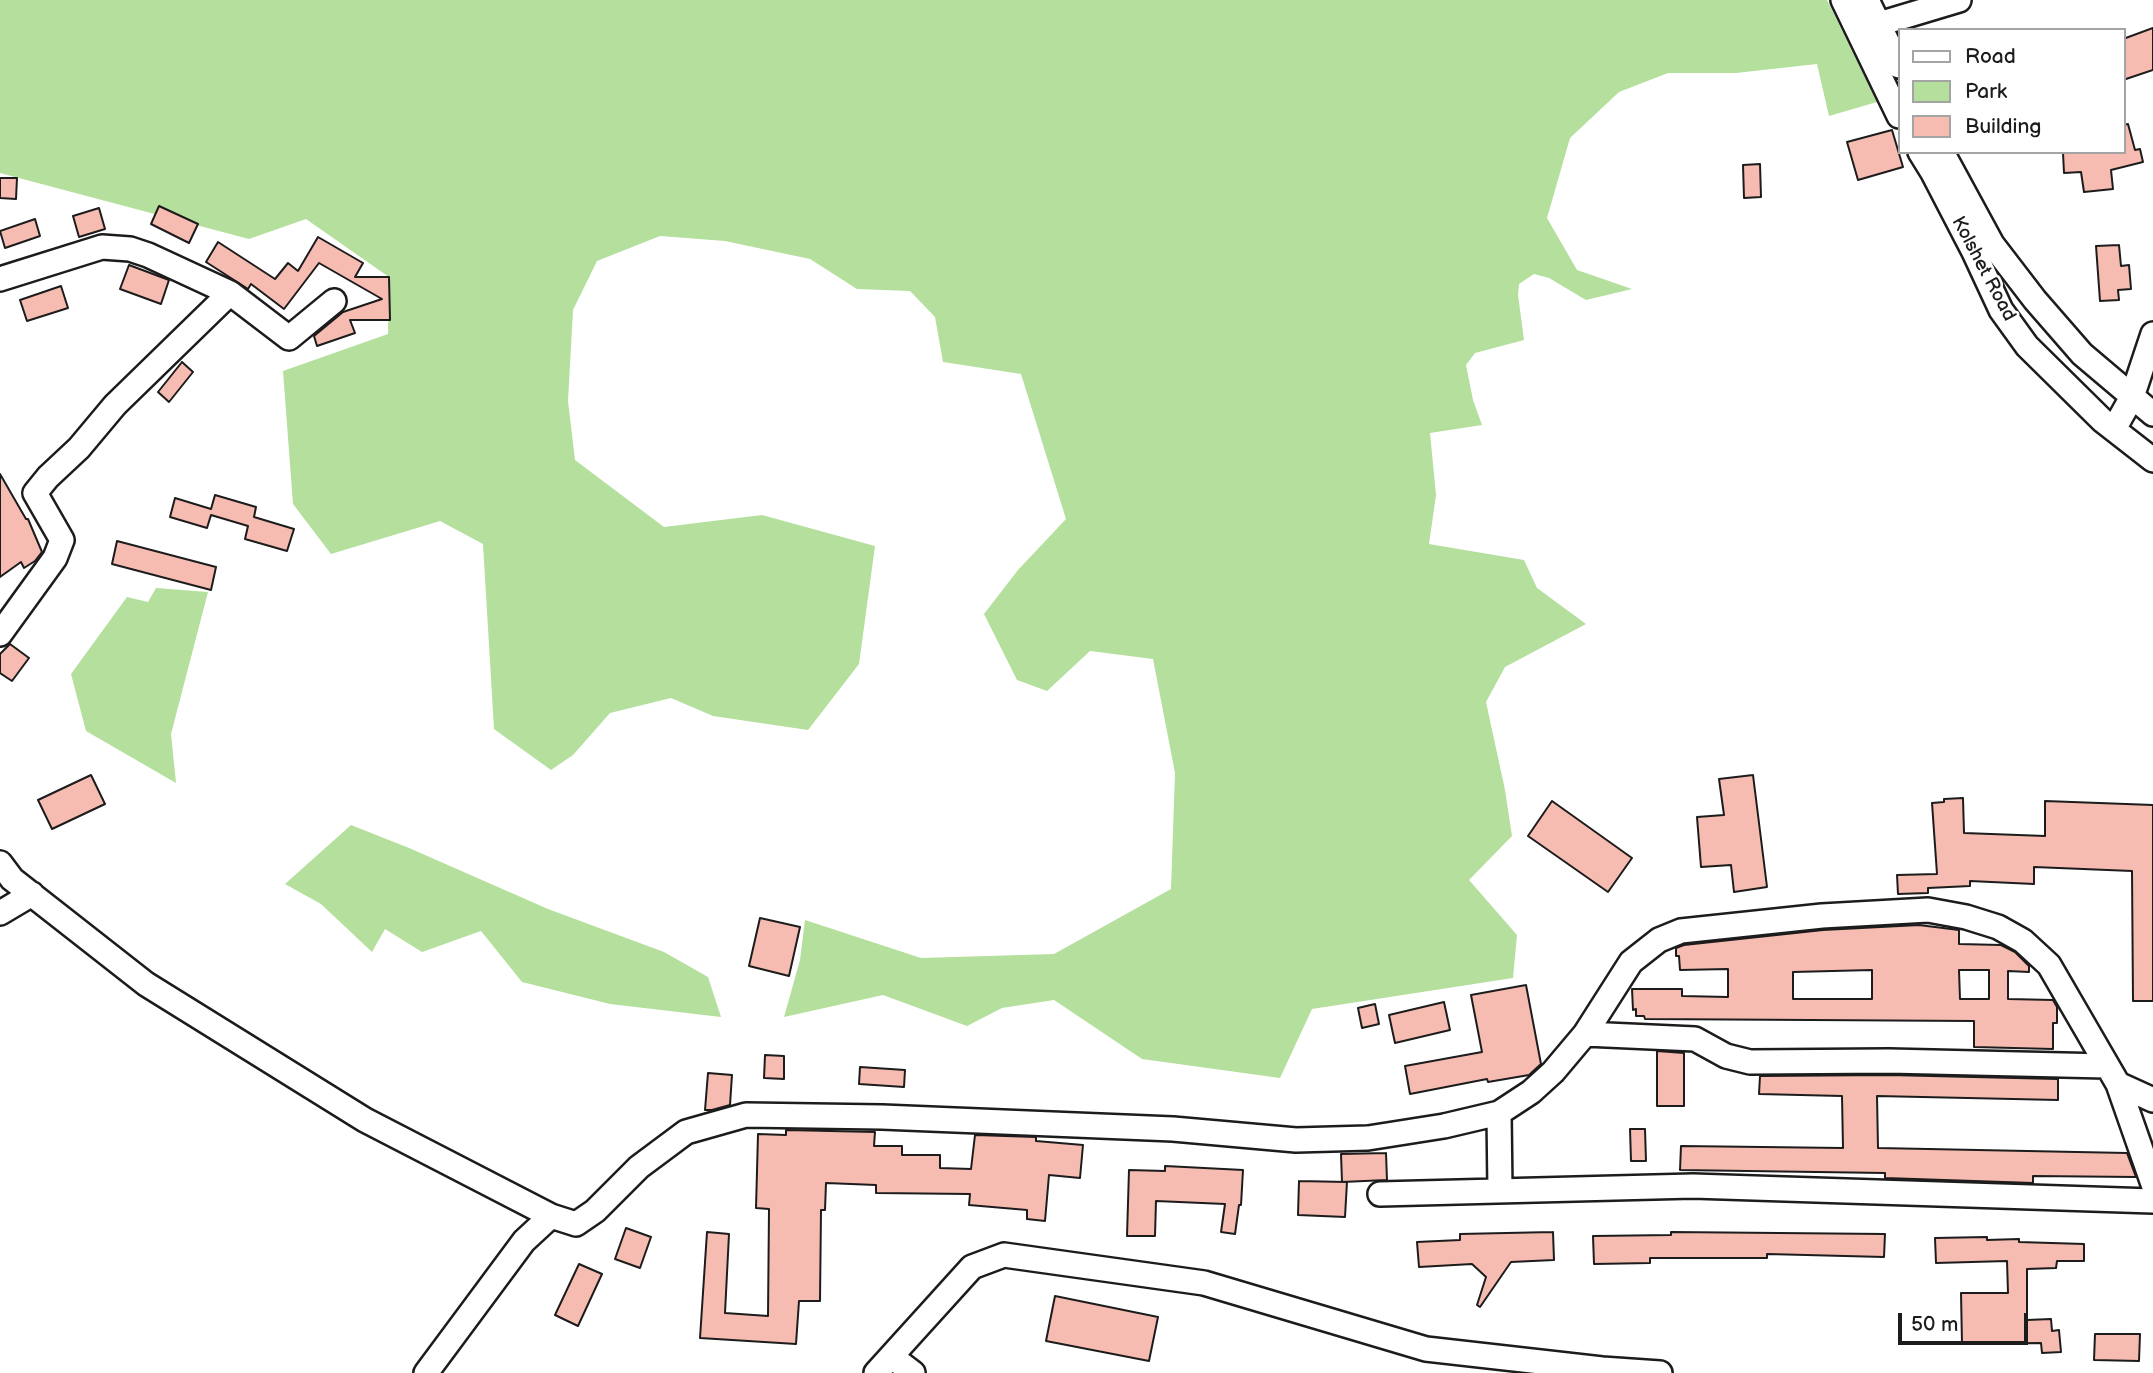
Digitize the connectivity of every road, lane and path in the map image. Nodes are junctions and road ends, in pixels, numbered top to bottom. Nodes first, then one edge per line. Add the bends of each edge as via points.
1 (1843, 0) edge
2 (1867, 0) edge
3 (1959, 0) edge
4 (1870, 29) junction
5 (1898, 65) edge
6 (1898, 113) edge
7 (1921, 154) edge
8 (1943, 154) edge
9 (1983, 248) junction
10 (0, 279) edge
11 (230, 293) junction
12 (334, 301) dead end
13 (2153, 334) edge
14 (2132, 397) junction
15 (2153, 414) edge
16 (2114, 429) junction
17 (2153, 460) edge
18 (0, 634) edge
19 (0, 863) edge
20 (32, 894) junction
21 (0, 913) edge
22 (1585, 1034) junction
23 (2112, 1075) junction
24 (2153, 1100) edge
25 (1499, 1113) junction
26 (2153, 1184) edge
27 (1500, 1191) junction
28 (1380, 1194) dead end
29 (2153, 1201) edge
30 (551, 1216) junction
31 (884, 1365) edge
32 (426, 1373) edge
33 (913, 1373) edge
34 (1660, 1373) edge

1 - 4 street
2 - 4 street
3 - 4 street
4 - 5 street
4 - 6 street
7 - 9 street, Kolshet Road
8 - 9 street, Kolshet Road
9 - 14 street, Kolshet Road via 2082,354
9 - 16 street, Kolshet Road via 2001,310 2026,346
10 - 11 street via 102,247 148,255
11 - 12 street via 289,338
11 - 18 street via 115,405 35,493 62,540 55,558
13 - 14 street
14 - 15 street, Kolshet Road
14 - 16 street
16 - 17 street, Kolshet Road
19 - 20 street
20 - 21 street
20 - 30 street via 146,984 203,1020 365,1120
22 - 23 street via 1695,1039 1726,1056 1750,1062 1889,1061
22 - 23 street via 1631,962 1659,940 1681,931 1928,910 1998,927 2023,940 2049,965
22 - 25 street via 1553,1072
23 - 24 street
23 - 26 street
25 - 27 street
25 - 30 street via 1368,1138 1296,1140 1173,1129 746,1115 686,1132 576,1224
27 - 28 street
27 - 29 street via 1693,1186
30 - 32 street via 524,1241
31 - 33 street
31 - 34 street via 971,1267 1004,1255 1204,1283 1426,1349

